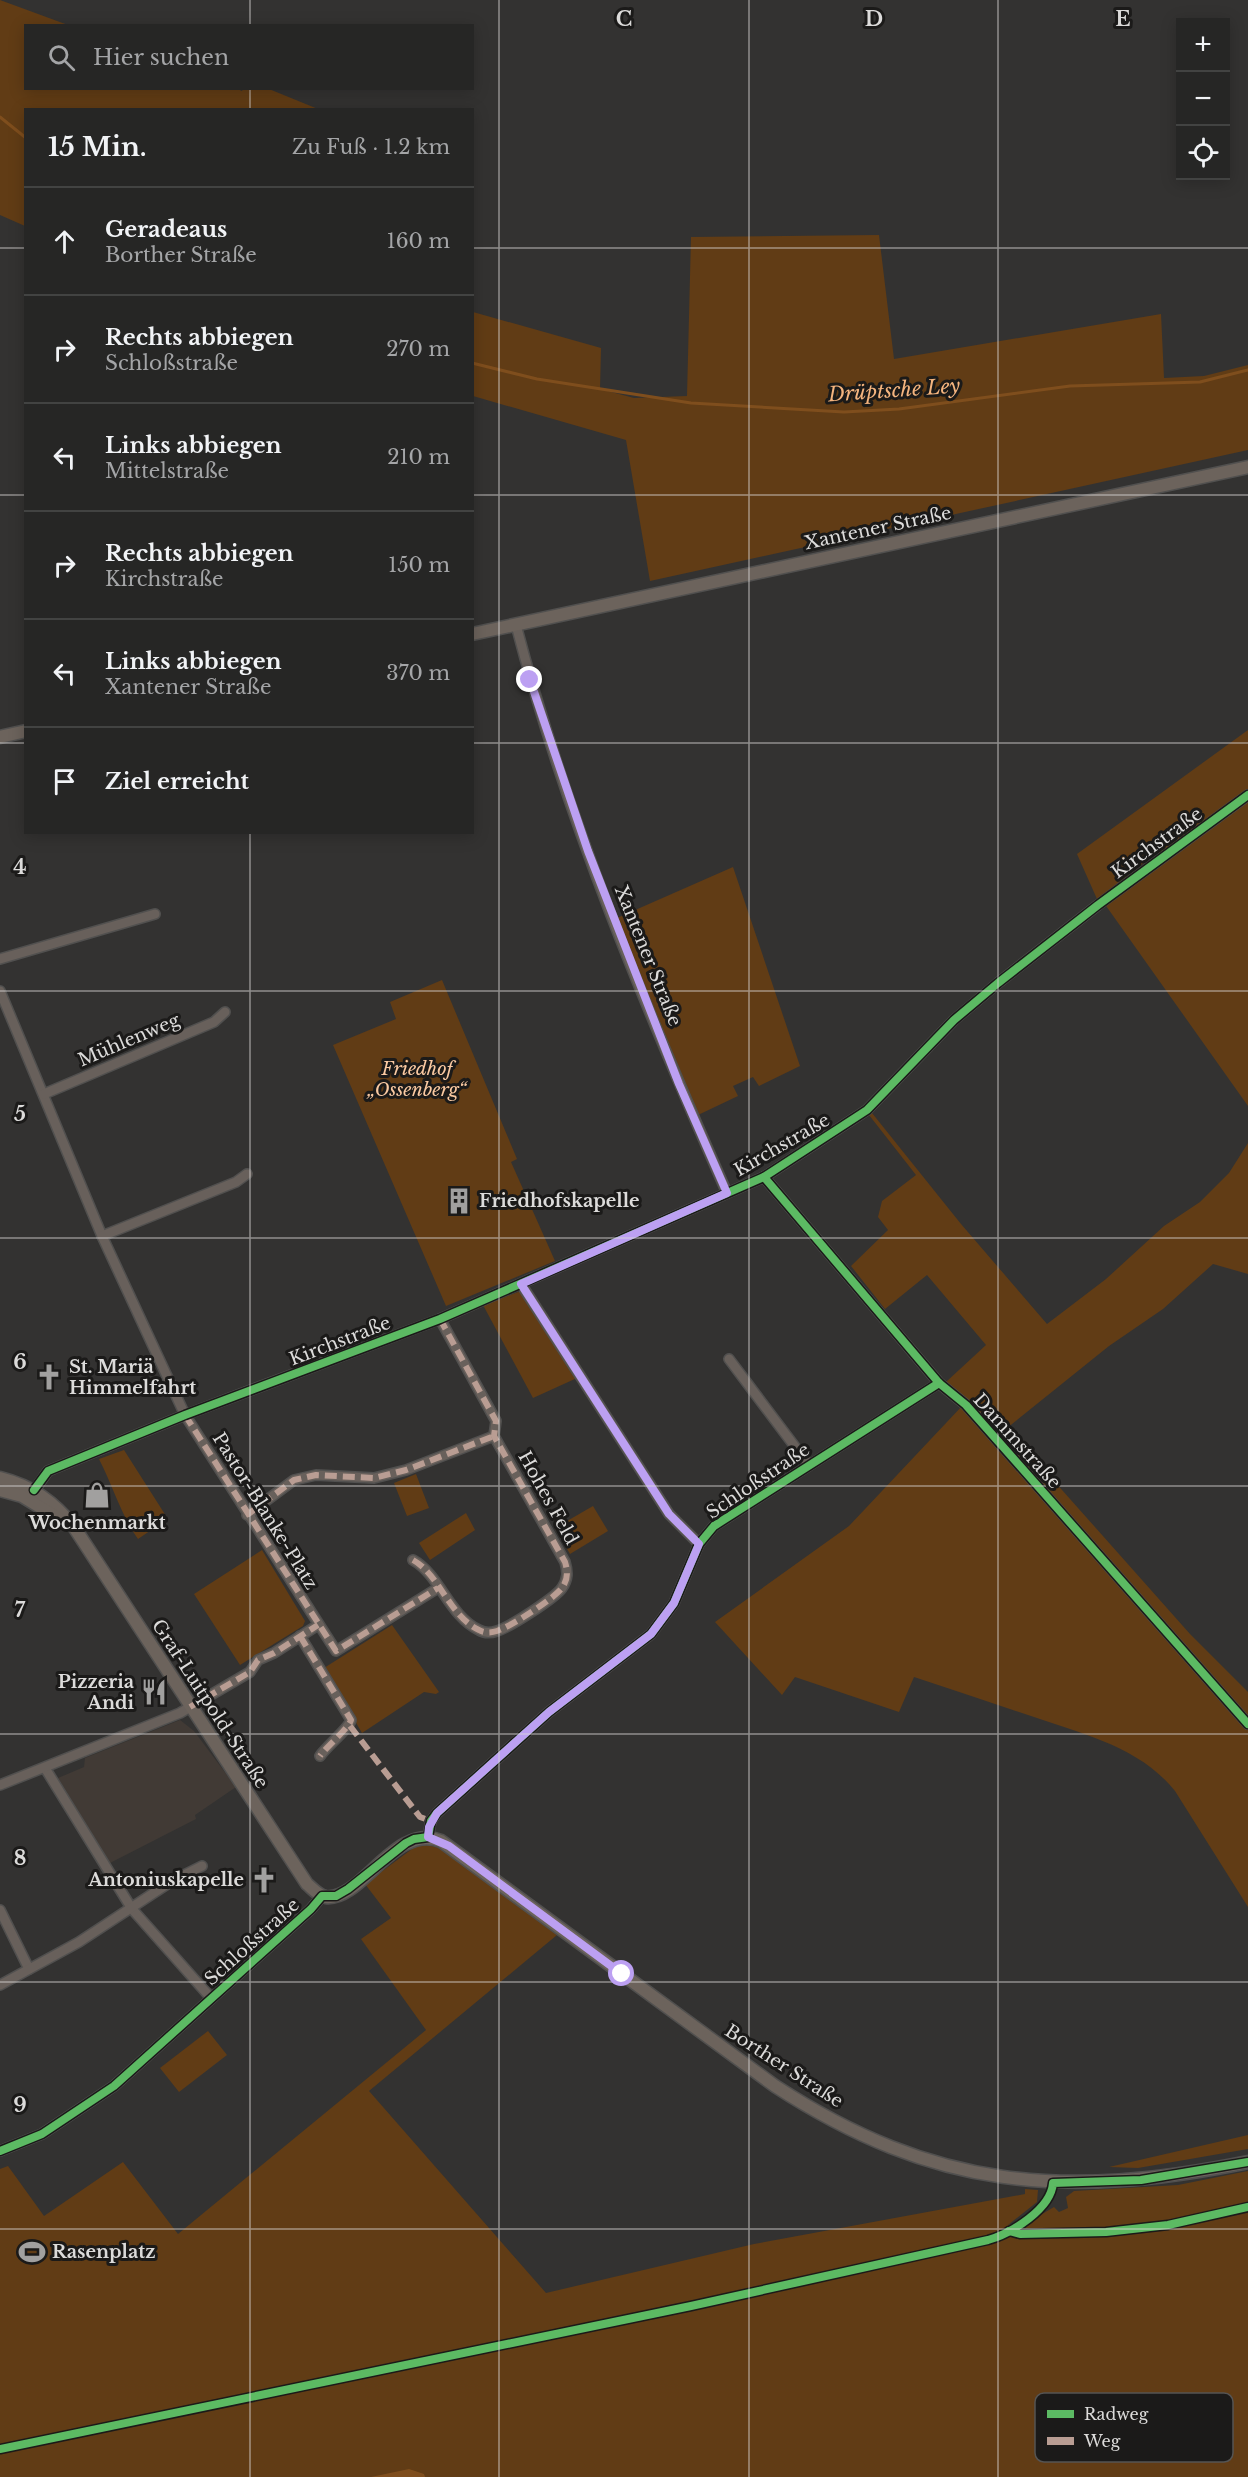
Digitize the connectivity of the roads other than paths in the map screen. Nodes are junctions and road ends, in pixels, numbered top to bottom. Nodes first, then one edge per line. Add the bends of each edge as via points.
1 (1248, 467) edge
2 (516, 625) junction
3 (474, 634) edge
4 (24, 731) edge
5 (0, 737) edge
6 (1248, 795) edge
7 (155, 914) dead end
8 (0, 959) edge
9 (0, 991) edge
10 (225, 1012) dead end
11 (44, 1094) junction
12 (247, 1174) dead end
13 (764, 1177) junction
14 (727, 1193) junction
15 (102, 1236) junction
16 (521, 1284) junction
17 (440, 1319) junction
18 (729, 1359) dead end
19 (939, 1383) junction
20 (185, 1415) junction
21 (494, 1436) junction
22 (808, 1464) junction
23 (0, 1478) edge
24 (0, 1490) edge
25 (31, 1495) junction
26 (247, 1515) junction
27 (699, 1544) junction
28 (413, 1560) dead end
29 (438, 1588) junction
30 (318, 1625) junction
31 (300, 1636) junction
32 (190, 1707) junction
33 (1248, 1724) edge
34 (320, 1756) dead end
35 (45, 1768) junction
36 (0, 1785) edge
37 (428, 1837) junction
38 (202, 1866) dead end
39 (322, 1896) junction
40 (132, 1909) junction
41 (0, 1910) edge
42 (29, 1969) junction
43 (0, 1985) edge
44 (212, 1998) junction
45 (0, 2151) edge
46 (1248, 2162) edge

1 - 2 street, Xantener Straße
2 - 3 street, Xantener Straße
2 - 14 street, Xantener Straße via 530,680 588,851 679,1084
4 - 5 street
6 - 13 street, Kirchstraße via 998,983 954,1020 867,1110
7 - 8 street
9 - 11 street
10 - 11 street, Mühlenweg via 214,1022
11 - 15 street
12 - 15 street via 236,1182
13 - 14 street, Kirchstraße
13 - 19 street, Dammstraße
14 - 16 street, Kirchstraße
15 - 20 street
16 - 17 street, Kirchstraße
16 - 27 street via 669,1514
17 - 20 street, Kirchstraße
17 - 21 street, Hohes Feld via 496,1421
18 - 22 street
19 - 22 street, Schloßstraße
19 - 33 street, Dammstraße via 966,1405
20 - 25 street, Kirchstraße via 48,1471
20 - 26 street, Pastor-Blanke-Platz
21 - 26 street via 406,1470 374,1478 316,1475 294,1480
21 - 29 street, Hohes Feld via 565,1562 568,1574 562,1589 499,1631 488,1632 471,1625
22 - 27 street, Schloßstraße via 714,1526
23 - 25 street, Graf-Luitpold-Straße
24 - 25 street, Graf-Luitpold-Straße
25 - 32 street, Graf-Luitpold-Straße via 60,1510 74,1527
26 - 30 street, Pastor-Blanke-Platz
27 - 37 street, Schloßstraße via 674,1603 651,1634 549,1712 437,1813
28 - 29 street, Hohes Feld via 422,1565
29 - 30 street, Pastor-Blanke-Platz via 336,1652
30 - 31 street
31 - 32 street via 258,1660 250,1672
31 - 34 street via 351,1720 350,1726
32 - 35 street
32 - 39 street, Graf-Luitpold-Straße via 307,1884
35 - 36 street
35 - 40 street
37 - 39 street, Schloßstraße via 406,1843 341,1893
37 - 46 street, Borther Straße via 462,1856 784,2092 820,2115 911,2155 978,2173 1053,2183 1141,2181
38 - 40 street
39 - 44 street, Schloßstraße
40 - 42 street
40 - 44 street
41 - 42 street
42 - 43 street
44 - 45 street, Schloßstraße via 114,2086 42,2134

